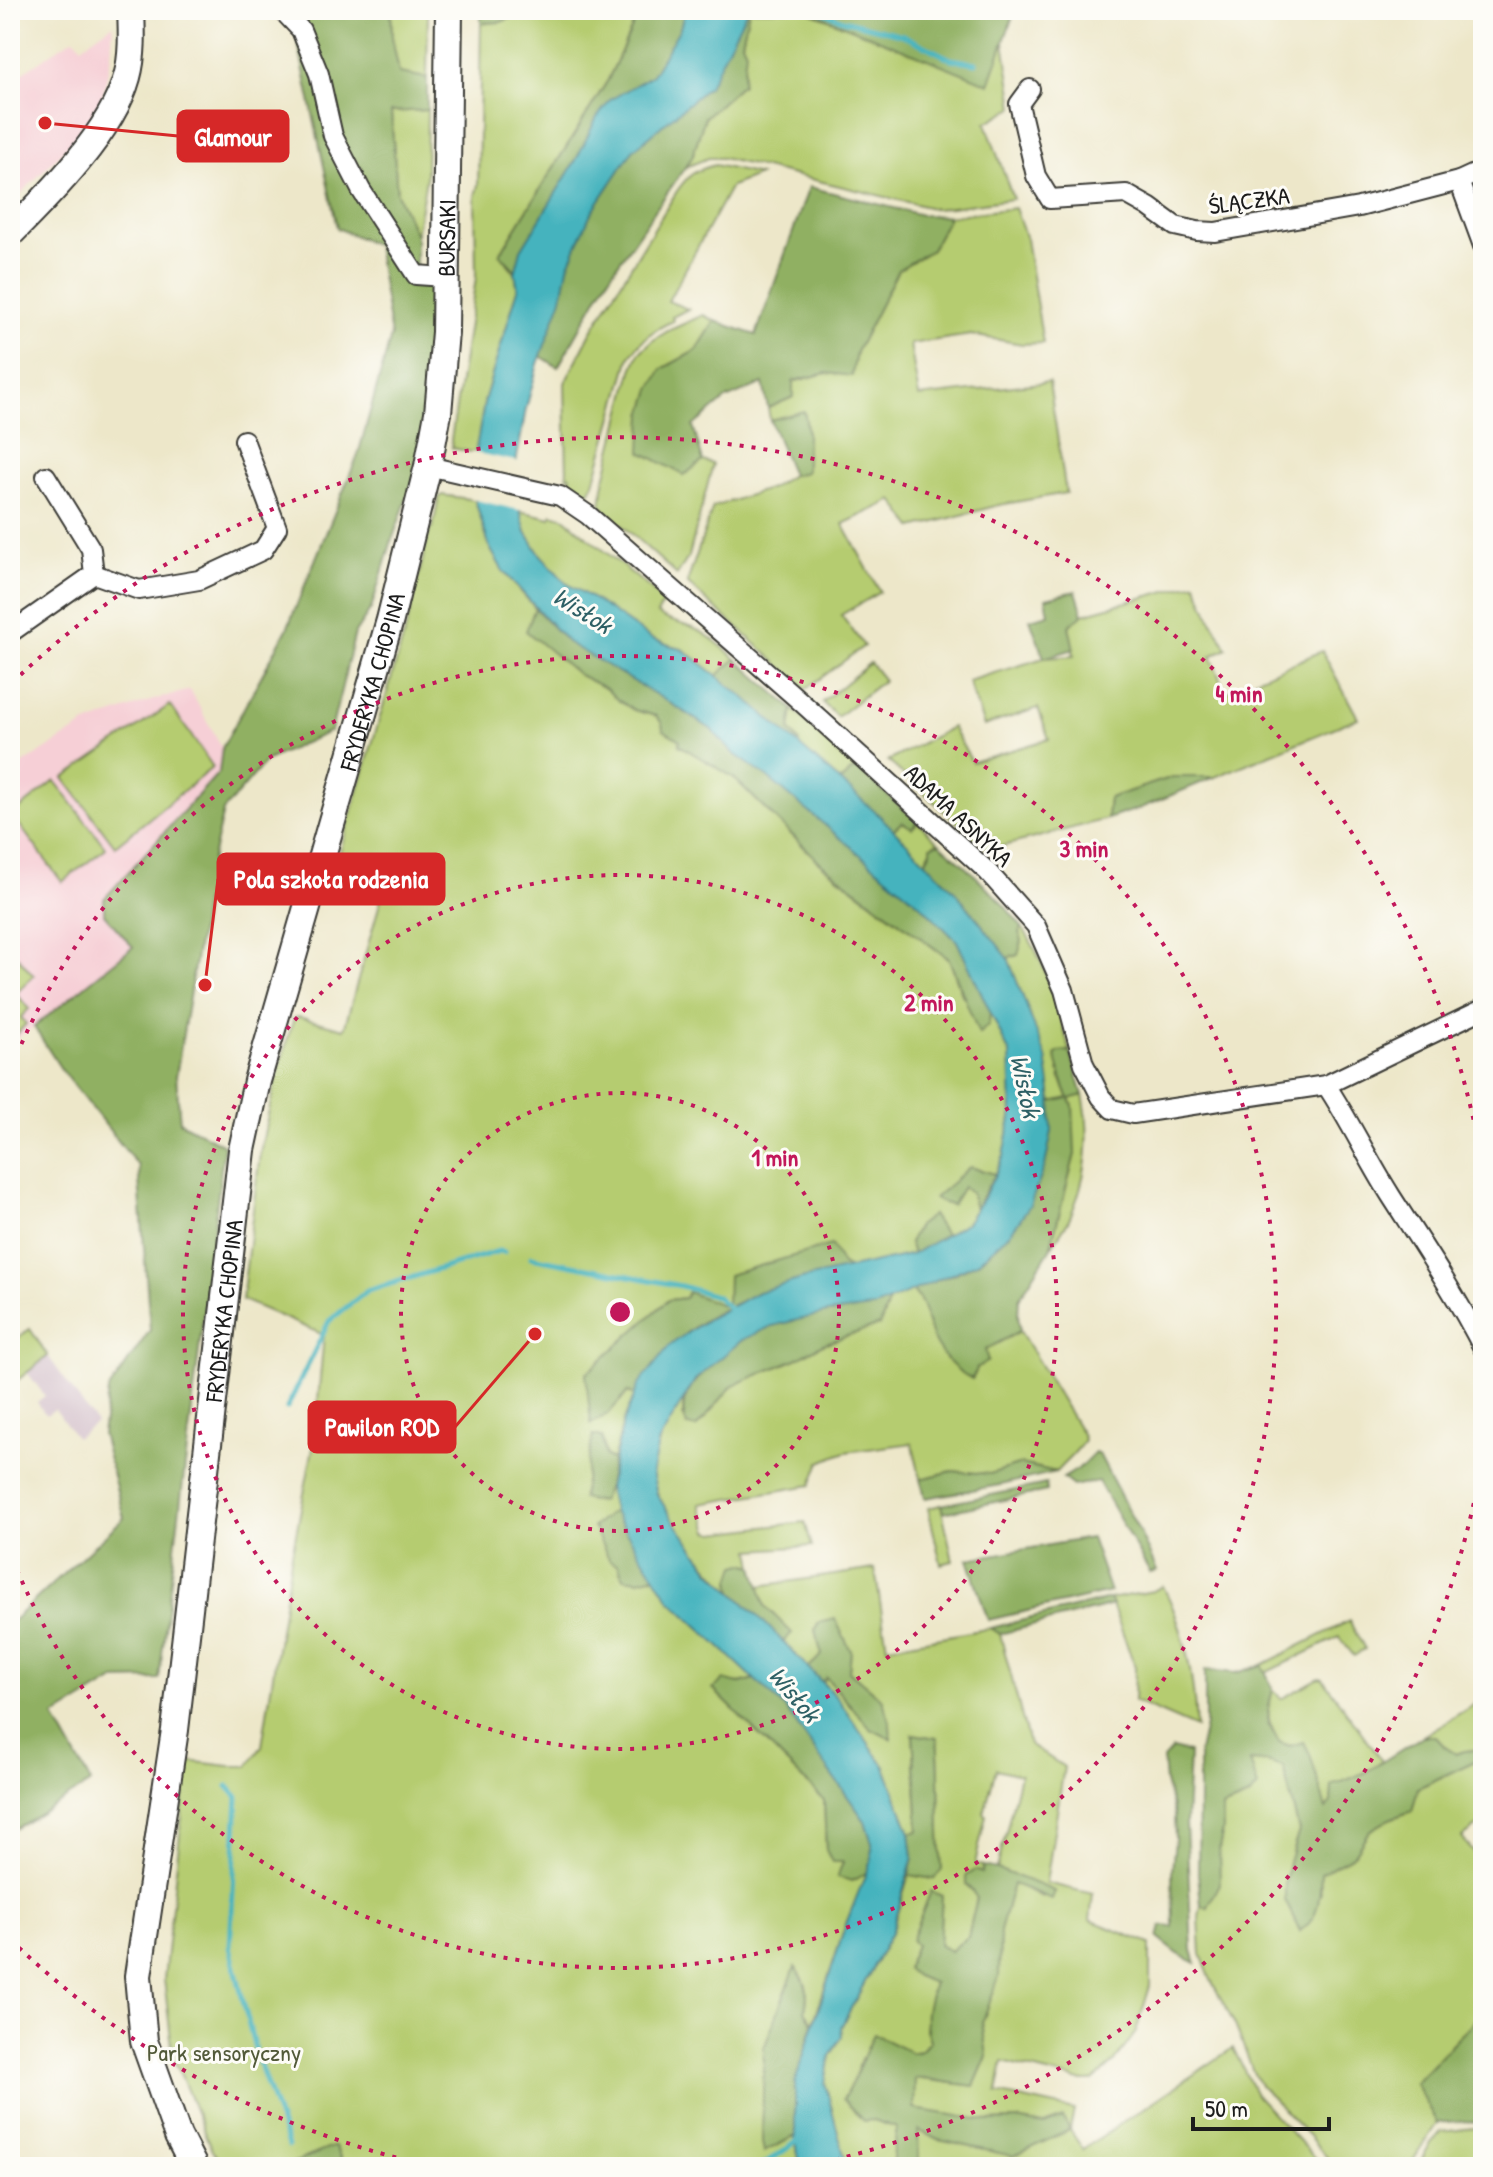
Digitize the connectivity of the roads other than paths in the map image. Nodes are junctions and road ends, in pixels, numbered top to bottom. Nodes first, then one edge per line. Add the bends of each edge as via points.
1 (131, 10) edge
2 (282, 10) edge
3 (449, 10) edge
4 (1030, 89) dead end
5 (1483, 170) edge
6 (1459, 181) junction
7 (10, 234) edge
8 (1483, 246) edge
9 (445, 277) junction
10 (244, 440) dead end
11 (437, 468) junction
12 (46, 476) dead end
13 (94, 574) junction
14 (10, 633) edge
15 (1483, 1009) edge
16 (1326, 1085) junction
17 (1483, 1348) edge
18 (194, 2167) edge

1 - 7 street via 128,76 115,111 71,169
2 - 9 street via 301,30 319,74 333,136 361,190 416,275
3 - 9 street, BURSAKI
4 - 6 street, ŚLĄCZKA via 1019,104 1036,176 1050,199 1126,194 1175,226 1197,231 1359,207
5 - 6 street, ŚLĄCZKA
6 - 8 street
9 - 11 street, BURSAKI
10 - 13 street via 277,528 263,550 199,580 139,590
11 - 16 street, ADAMA ASNYKA via 560,496 588,515 987,871 1036,926 1064,990 1084,1064 1112,1109 1133,1114
11 - 18 street, FRYDERYKA CHOPINA via 257,1081 242,1150 175,1730 138,1976 144,2041
12 - 13 street via 91,549
13 - 14 street
15 - 16 street, ADAMA ASNYKA
16 - 17 street

